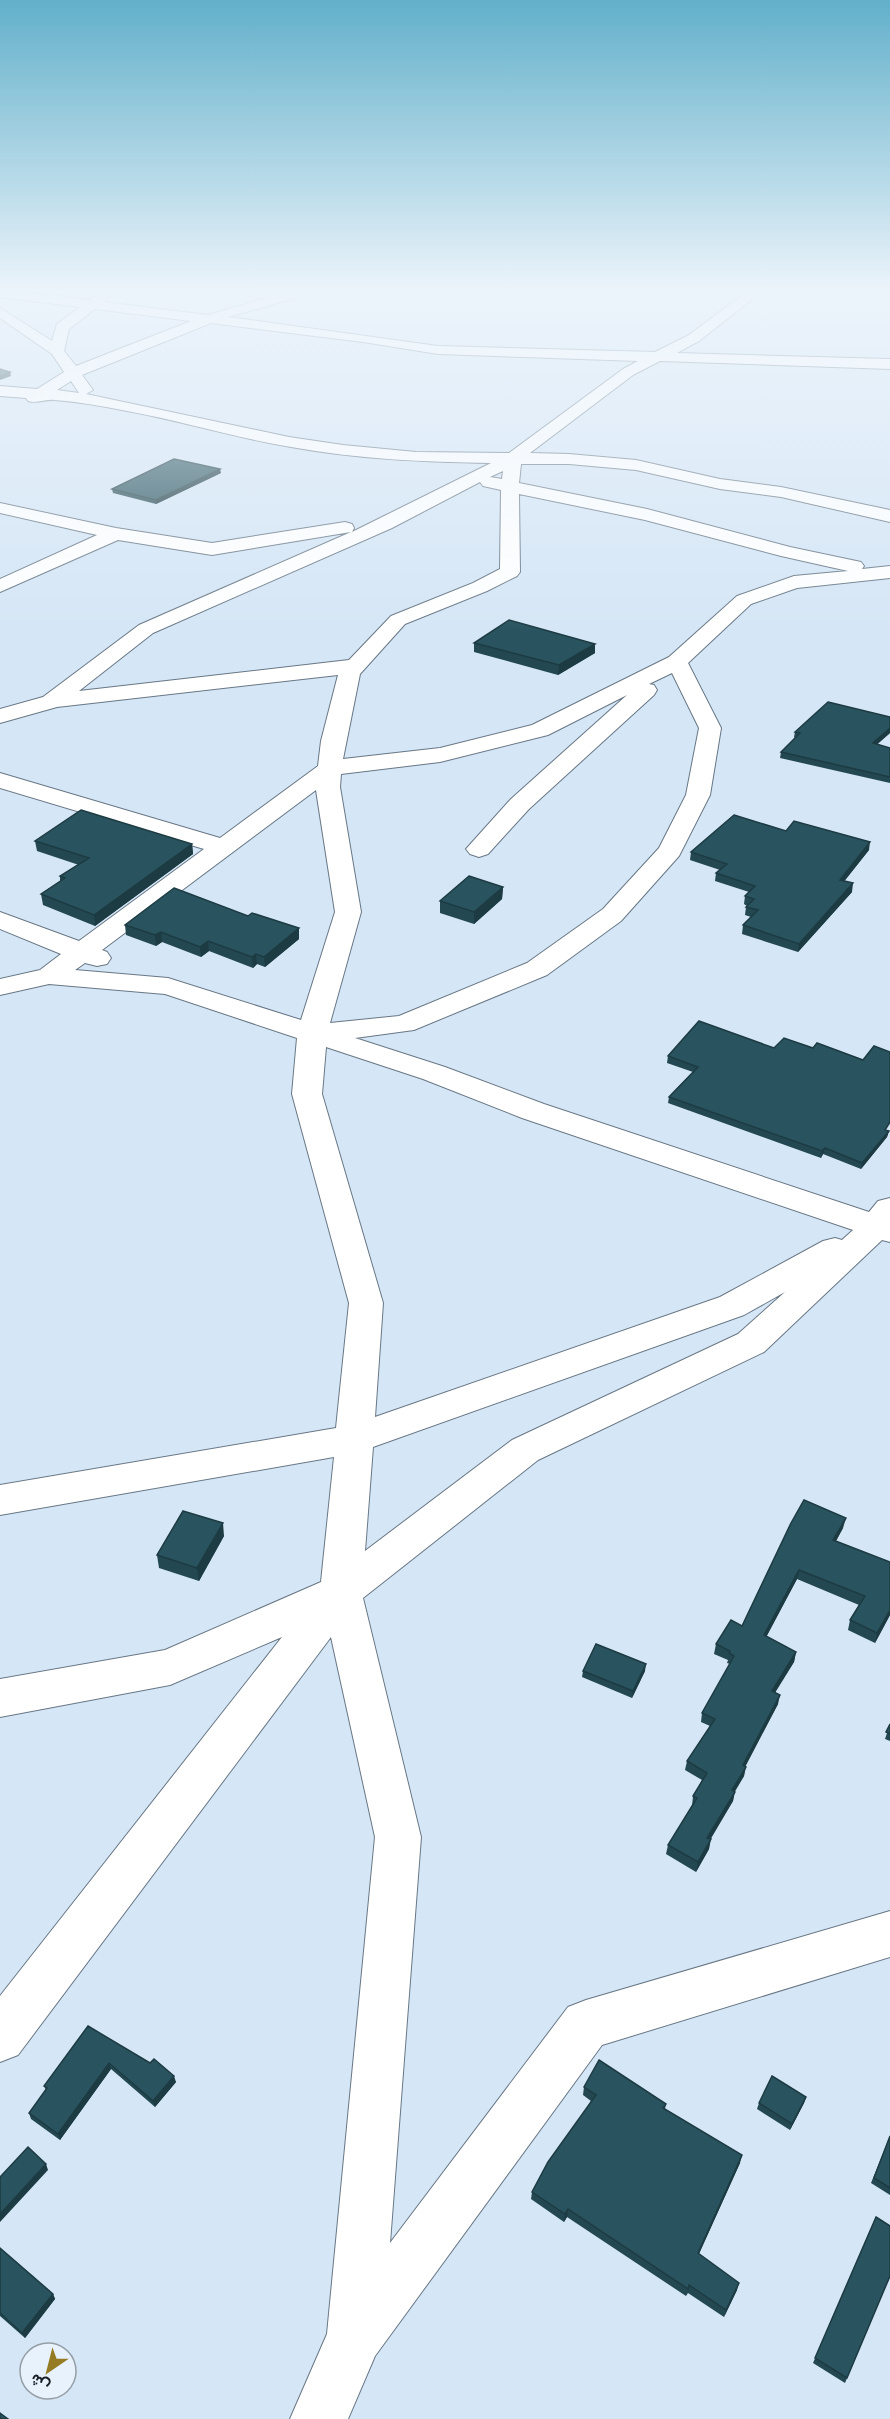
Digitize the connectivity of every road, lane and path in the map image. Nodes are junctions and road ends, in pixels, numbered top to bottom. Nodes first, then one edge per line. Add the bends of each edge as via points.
1 (116, 406) edge
2 (583, 406) edge
3 (513, 458) junction
4 (473, 479) junction
5 (509, 486) junction
6 (0, 508) edge
7 (890, 516) edge
8 (388, 522) junction
9 (116, 534) junction
10 (886, 572) edge
11 (0, 586) edge
12 (677, 662) junction
13 (356, 666) junction
14 (51, 702) junction
15 (0, 716) edge
16 (331, 768) junction
17 (0, 780) edge
18 (223, 847) junction
19 (479, 849) dead end
20 (0, 920) edge
21 (82, 952) junction
22 (49, 976) junction
23 (168, 986) junction
24 (0, 987) edge
25 (312, 1034) junction
26 (885, 1222) edge
27 (354, 1439) junction
28 (0, 1500) edge
29 (341, 1592) junction
30 (0, 1698) edge
31 (883, 1946) edge
32 (0, 2037) edge
33 (355, 2336) junction
34 (319, 2419) edge

1 - 3 street via 343,450 416,457
2 - 3 street
3 - 4 street
3 - 5 street
3 - 7 street via 636,465
4 - 5 street
4 - 8 street
5 - 10 street
5 - 13 street via 510,572 398,620
6 - 9 street
8 - 9 street via 212,549
8 - 14 street via 146,629
9 - 11 street
10 - 12 street via 794,582 744,600
12 - 16 street via 540,730 440,755
12 - 19 street via 520,804
12 - 25 street via 710,728 698,795 670,851 612,915 537,969 404,1024
13 - 14 street
13 - 16 street via 349,673 333,741
14 - 15 street
16 - 18 street
16 - 25 street via 328,787 348,912
17 - 18 street
18 - 21 street
20 - 21 street
21 - 22 street
21 - 23 street
22 - 23 street
22 - 24 street
23 - 25 street
25 - 26 street
25 - 27 street via 307,1094 366,1303
26 - 27 street via 732,1306
26 - 29 street via 751,1343 525,1450
27 - 28 street
27 - 29 street
29 - 30 street via 170,1667
29 - 32 street
29 - 33 street via 398,1837
31 - 33 street via 586,2025
33 - 34 street

